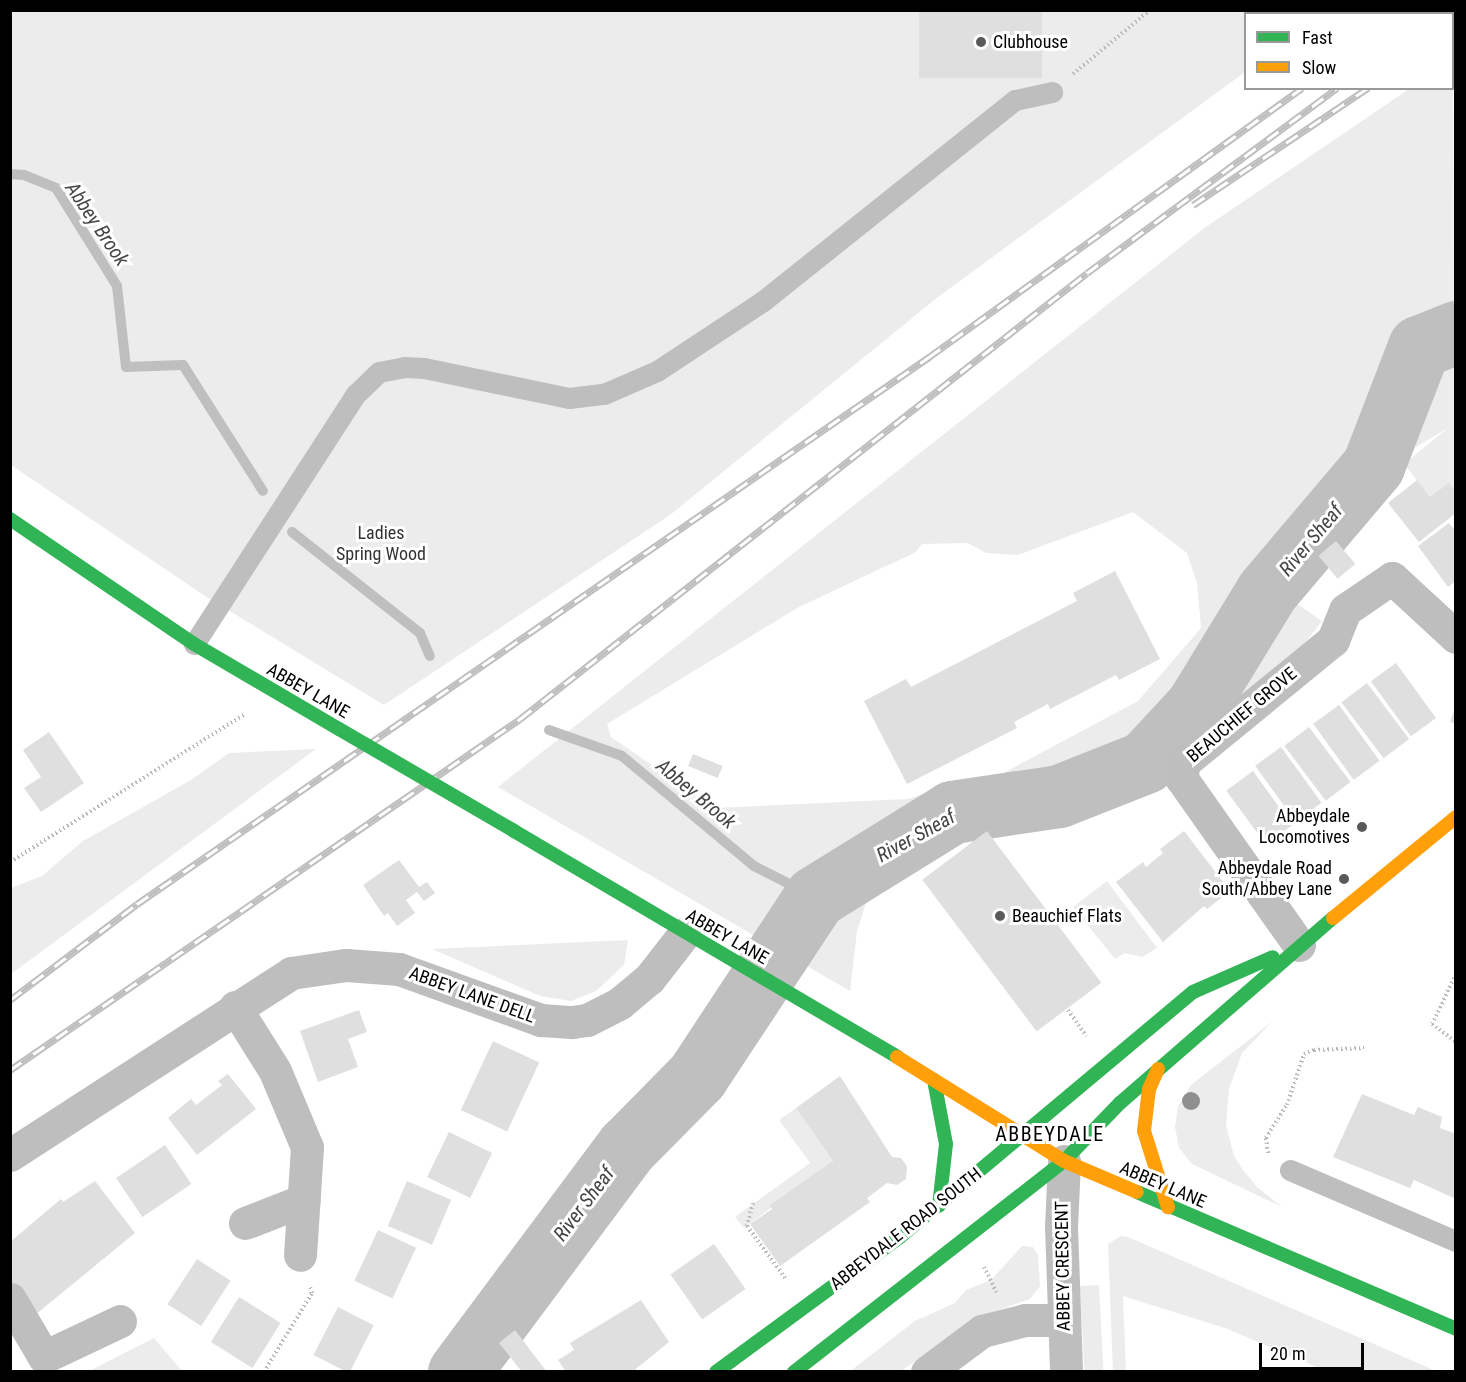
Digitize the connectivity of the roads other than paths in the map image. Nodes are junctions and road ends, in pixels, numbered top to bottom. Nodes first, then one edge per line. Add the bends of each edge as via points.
1 (1052, 92) road end
2 (10, 519) edge
3 (1455, 637) edge
4 (194, 644) junction
5 (1455, 817) edge
6 (684, 934) junction
7 (1299, 945) junction
8 (235, 1006) junction
9 (1158, 1069) junction
10 (934, 1080) junction
11 (1023, 1134) junction
12 (10, 1155) edge
13 (1064, 1161) junction
14 (1290, 1170) road end
15 (304, 1200) junction
16 (939, 1206) junction
17 (1168, 1207) junction
18 (245, 1223) dead end
19 (1455, 1241) edge
20 (300, 1255) road end
21 (10, 1299) edge
22 (1064, 1320) junction
23 (120, 1321) dead end
24 (1455, 1329) edge
25 (716, 1371) edge
26 (794, 1371) edge
27 (927, 1371) edge
28 (1066, 1371) edge

1 - 4 lane via 1015,100 763,301 657,371 604,394 570,398 424,368 379,372 355,395
2 - 4 main road, ABBEY LANE
3 - 7 street, BEAUCHIEF GROVE via 1392,578 1345,610 1333,640 1184,762 1181,778
4 - 6 main road, ABBEY LANE, bridge
5 - 7 main road, ABBEYDALE ROAD SOUTH
6 - 8 street, ABBEY LANE DELL via 649,979 620,1003 587,1020 541,1020 421,975 376,965 291,973
6 - 10 main road, ABBEY LANE
7 - 9 main road, ABBEYDALE ROAD SOUTH
7 - 11 main road, ABBEYDALE ROAD SOUTH via 1193,992
8 - 12 street, ABBEY LANE DELL
8 - 15 street via 275,1071 307,1147
9 - 13 main road, ABBEYDALE ROAD SOUTH
9 - 17 main road via 1149,1089 1144,1131
10 - 11 main road, ABBEY LANE
10 - 16 main road via 946,1144
11 - 13 main road, ABBEY LANE
11 - 16 main road, ABBEYDALE ROAD SOUTH
13 - 17 main road, ABBEY LANE
13 - 22 street, ABBEY CRESCENT
13 - 26 main road, ABBEYDALE ROAD SOUTH
14 - 19 lane
15 - 18 street
15 - 20 street
16 - 25 main road, ABBEYDALE ROAD SOUTH
17 - 24 main road, ABBEY LANE
21 - 23 street via 44,1357
22 - 27 street via 1025,1320 982,1331
22 - 28 street, ABBEY CRESCENT

